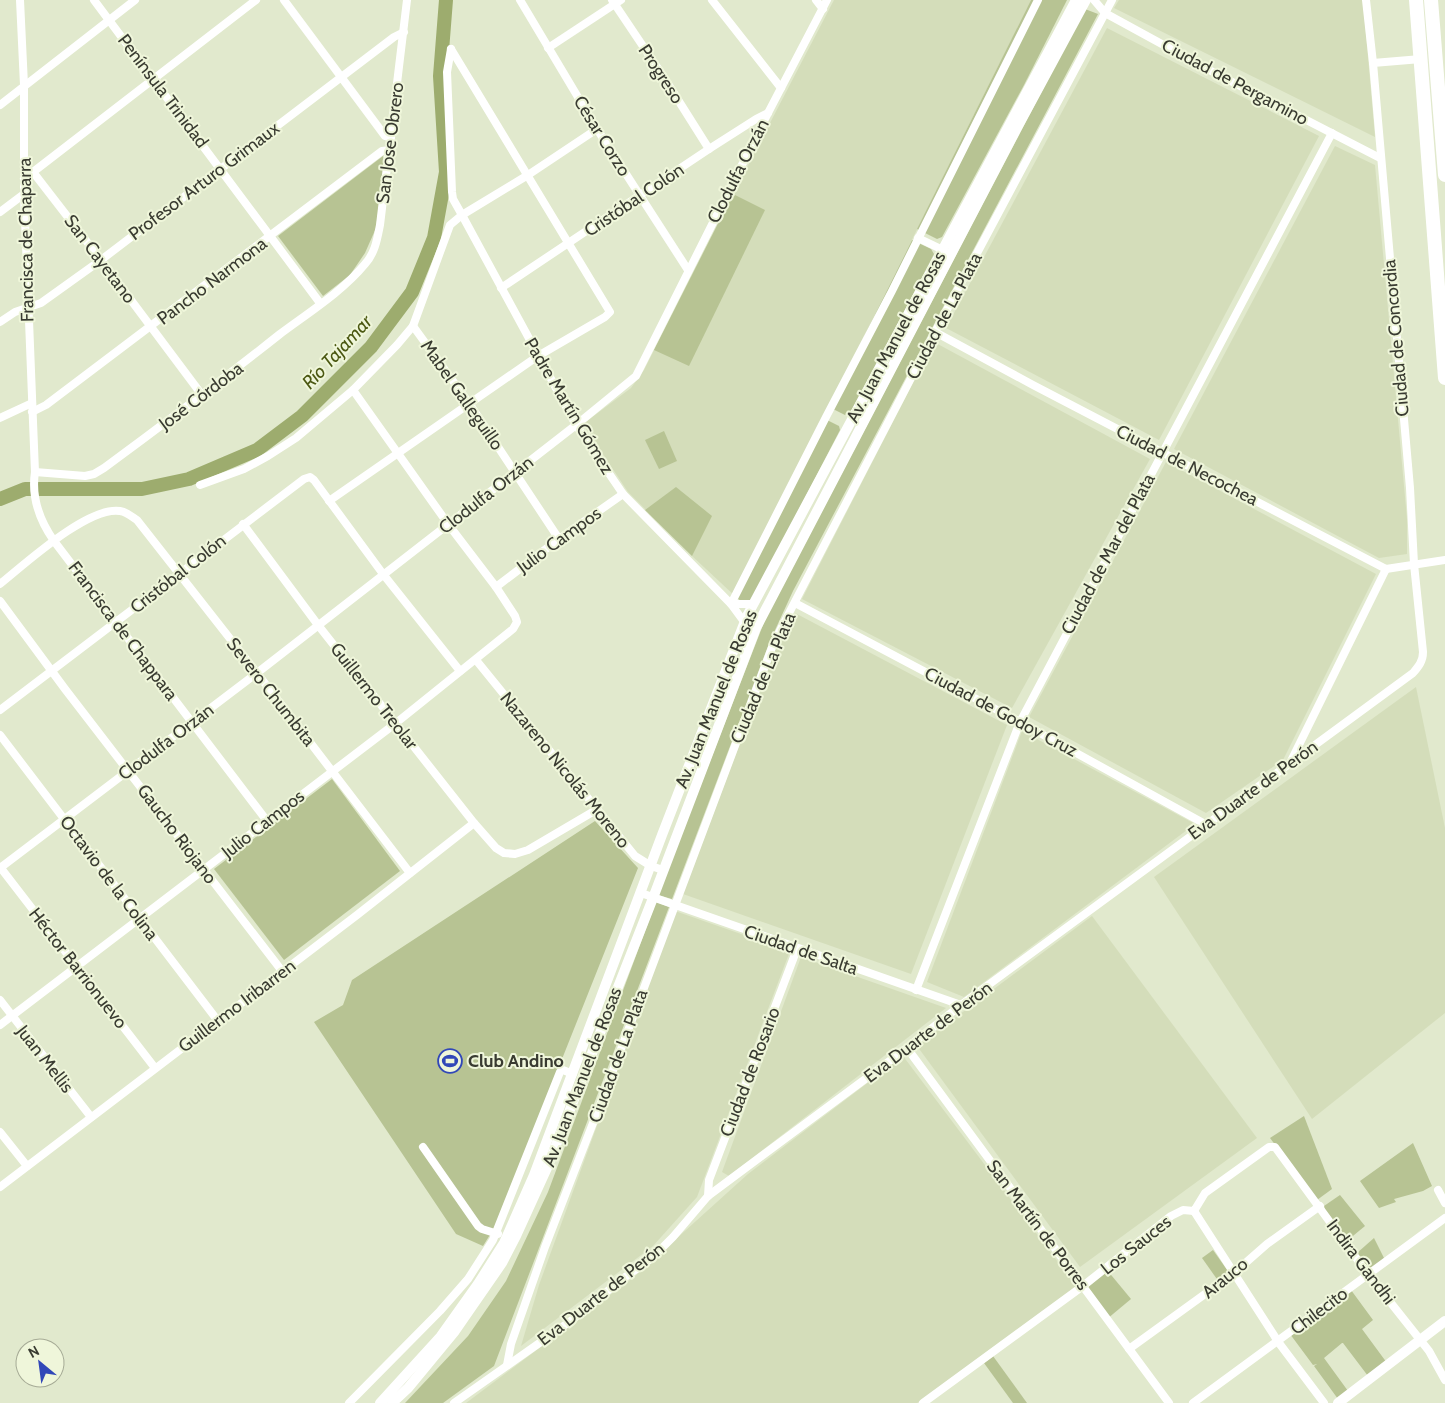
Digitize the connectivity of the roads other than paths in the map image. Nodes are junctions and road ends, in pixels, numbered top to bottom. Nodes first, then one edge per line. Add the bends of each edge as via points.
1 (20, 0) edge
2 (94, 0) edge
3 (135, 0) edge
4 (256, 0) edge
5 (284, 0) edge
6 (407, 0) edge
7 (520, 0) edge
8 (712, 0) edge
9 (816, 0) edge
10 (827, 0) edge
11 (1038, 0) edge
12 (1076, 0) edge
13 (1086, 0) edge
14 (1094, 0) edge
15 (1112, 0) edge
16 (1366, 0) edge
17 (1416, 0) edge
18 (1431, 0) edge
19 (616, 1) edge
20 (823, 9) junction
21 (1105, 13) junction
22 (109, 20) junction
23 (404, 32) junction
24 (548, 48) junction
25 (1421, 59) junction
26 (1373, 62) junction
27 (342, 78) junction
28 (154, 80) junction
29 (24, 85) junction
30 (781, 88) junction
31 (1442, 101) edge
32 (0, 105) edge
33 (768, 113) junction
34 (597, 129) junction
35 (1332, 134) junction
36 (392, 138) junction
37 (709, 149) junction
38 (390, 150) junction
39 (1380, 158) junction
40 (221, 168) junction
41 (33, 172) junction
42 (528, 175) junction
43 (1445, 175) edge
44 (24, 179) junction
45 (24, 194) junction
46 (640, 196) junction
47 (1, 210) edge
48 (462, 215) junction
49 (271, 236) junction
50 (918, 238) junction
51 (569, 243) junction
52 (943, 250) junction
53 (101, 260) junction
54 (688, 270) junction
55 (352, 277) joint
56 (501, 288) junction
57 (320, 303) junction
58 (27, 307) junction
59 (0, 322) edge
60 (413, 326) junction
61 (151, 327) junction
62 (935, 332) junction
63 (538, 356) junction
64 (1445, 378) edge
65 (353, 390) junction
66 (202, 395) junction
67 (32, 403) junction
68 (470, 403) junction
69 (32, 412) junction
70 (0, 418) edge
71 (576, 425) junction
72 (1162, 452) junction
73 (398, 453) junction
74 (515, 472) junction
75 (34, 477) junction
76 (200, 485) dead end
77 (623, 494) junction
78 (329, 501) junction
79 (243, 524) junction
80 (448, 524) junction
81 (559, 539) junction
82 (54, 541) junction
83 (1445, 560) edge
84 (1414, 564) junction
85 (1386, 569) junction
86 (179, 574) junction
87 (383, 574) junction
88 (0, 584) edge
89 (496, 588) junction
90 (0, 601) edge
91 (795, 602) junction
92 (731, 604) junction
93 (753, 604) junction
94 (116, 622) junction
95 (745, 623) junction
96 (318, 625) junction
97 (476, 660) junction
98 (51, 671) junction
99 (460, 672) junction
100 (257, 673) junction
101 (1413, 673) joint
102 (0, 710) edge
103 (192, 722) junction
104 (1020, 722) junction
105 (396, 723) junction
106 (0, 735) edge
107 (1290, 763) junction
108 (128, 770) junction
109 (332, 771) junction
110 (596, 810) junction
111 (65, 820) junction
112 (267, 821) junction
113 (474, 823) junction
114 (1205, 824) junction
115 (651, 866) junction
116 (0, 868) edge
117 (204, 870) junction
118 (664, 870) junction
119 (410, 873) junction
120 (641, 893) junction
121 (653, 898) junction
122 (674, 905) junction
123 (140, 918) junction
124 (797, 949) junction
125 (76, 966) junction
126 (282, 971) junction
127 (916, 990) junction
128 (0, 1000) edge
129 (961, 1005) junction
130 (12, 1016) junction
131 (218, 1021) junction
132 (0, 1025) edge
133 (907, 1048) junction
134 (155, 1068) junction
135 (573, 1074) junction
136 (91, 1117) junction
137 (0, 1132) edge
138 (423, 1147) dead end
139 (1275, 1147) joint
140 (27, 1166) junction
141 (0, 1187) edge
142 (1438, 1190) dead end
143 (708, 1196) junction
144 (1445, 1203) edge
145 (1320, 1206) junction
146 (1194, 1211) junction
147 (1445, 1218) edge
148 (495, 1233) junction
149 (507, 1237) junction
150 (1234, 1273) junction
151 (1368, 1274) junction
152 (1083, 1286) junction
153 (1445, 1321) edge
154 (1420, 1340) junction
155 (1278, 1341) junction
156 (1129, 1349) junction
157 (507, 1365) junction
158 (1445, 1380) edge
159 (349, 1403) edge
160 (380, 1403) edge
161 (392, 1403) edge
162 (454, 1403) edge
163 (923, 1403) edge
164 (1169, 1403) edge
165 (1194, 1403) edge
166 (1324, 1403) edge
167 (1338, 1403) edge

1 - 29 street, Francisca de Chaparra
2 - 22 street, Península Trinidad
3 - 22 street
4 - 28 street
5 - 27 street
6 - 23 street, San Jose Obrero
7 - 24 street, César Corzo
8 - 30 street
9 - 20 street
10 - 20 street, Clodulfa Orzán
11 - 50 street
12 - 52 main road, Av. Juan Manuel de Rosas
13 - 118 main road, Av. Juan Manuel de Rosas via 756,628
14 - 21 street, Ciudad de Pergamino
15 - 21 street, Ciudad de La Plata
16 - 26 street, Ciudad de Concordia
17 - 25 highway
18 - 31 highway
19 - 24 street
19 - 37 street, Progreso
20 - 30 street, Clodulfa Orzán
21 - 35 street, Ciudad de Pergamino
21 - 62 street, Ciudad de La Plata
22 - 28 street, Península Trinidad
22 - 29 street
23 - 27 street, Profesor Arturo Grimaux
23 - 36 street, San Jose Obrero
24 - 34 street, César Corzo
25 - 26 street
25 - 64 highway
26 - 39 street, Ciudad de Concordia
27 - 36 street via 386,136
27 - 40 street, Profesor Arturo Grimaux
28 - 40 street, Península Trinidad
28 - 41 street
29 - 32 street
29 - 44 street, Francisca de Chaparra
30 - 33 street, Clodulfa Orzán
31 - 43 highway
33 - 37 street, Cristóbal Colón
33 - 54 street, Clodulfa Orzán
34 - 42 street
34 - 46 street, César Corzo
35 - 39 street, Ciudad de Pergamino
35 - 72 street, Ciudad de Mar del Plata
36 - 38 street, San Jose Obrero
37 - 46 street, Cristóbal Colón
38 - 49 street, Pancho Narmona via 382,151
38 - 55 street, San Jose Obrero via 377,242 366,263
39 - 84 street, Ciudad de Concordia
40 - 49 street, Península Trinidad
40 - 53 street, Profesor Arturo Grimaux
41 - 44 street
41 - 53 street, San Cayetano
42 - 48 street
42 - 48 street, Padre Martín Gómez via 451,49 447,72 452,192
42 - 51 street
44 - 45 street, Francisca de Chaparra
45 - 47 street
45 - 58 street, Francisca de Chaparra
46 - 51 street, Cristóbal Colón
46 - 54 street, César Corzo
48 - 56 street, Padre Martín Gómez
48 - 60 street via 450,225
49 - 57 street, Península Trinidad
49 - 61 street, Pancho Narmona
50 - 52 street
50 - 92 street
51 - 56 street, Cristóbal Colón
51 - 63 street via 610,312
52 - 93 main road, Av. Juan Manuel de Rosas
53 - 58 street, Profesor Arturo Grimaux via 41,303
53 - 61 street, San Cayetano
54 - 71 street, Clodulfa Orzán via 636,376
55 - 57 street, José Córdoba
56 - 63 street, Padre Martín Gómez
57 - 66 street, José Córdoba
58 - 59 street, Profesor Arturo Grimaux
58 - 67 street, Francisca de Chaparra
60 - 65 street
60 - 68 street, Mabel Galleguillo
61 - 66 street, San Cayetano
61 - 69 street, Pancho Narmona
62 - 72 street, Ciudad de Necochea
62 - 91 street, Ciudad de La Plata
63 - 68 street
63 - 71 street, Padre Martín Gómez
65 - 73 street
65 - 76 street via 296,438 268,456 244,469
66 - 75 street, José Córdoba via 94,474
67 - 69 street, Francisca de Chaparra
67 - 70 street
68 - 73 street
68 - 74 street, Mabel Galleguillo
69 - 75 street, Francisca de Chaparra
71 - 74 street, Clodulfa Orzán
71 - 77 street, Padre Martín Gómez
72 - 85 street, Ciudad de Necochea
72 - 104 street, Ciudad de Mar del Plata
73 - 78 street
73 - 80 street
74 - 80 street, Clodulfa Orzán
74 - 81 street, Mabel Galleguillo
75 - 82 street, Francisca de Chappara via 38,514
77 - 81 street, Julio Campos
77 - 92 street, Padre Martín Gómez
78 - 79 street, Cristóbal Colón via 310,477
78 - 87 street
79 - 86 street, Cristóbal Colón
79 - 96 street, Guillermo Treolar
80 - 87 street, Clodulfa Orzán
80 - 89 street
81 - 89 street, Julio Campos
82 - 86 street, Severo Chumbita via 84,521 119,511 137,520
82 - 88 street
82 - 94 street, Francisca de Chappara
83 - 84 street
84 - 85 street
84 - 101 street, Ciudad de Concordia via 1423,659
85 - 107 street
86 - 94 street, Cristóbal Colón
86 - 100 street, Severo Chumbita
87 - 96 street, Clodulfa Orzán
87 - 99 street
89 - 97 street, Julio Campos via 517,622
90 - 98 street, Gaucho Riojano
91 - 104 street, Ciudad de Godoy Cruz
91 - 122 street, Ciudad de La Plata via 774,642
92 - 93 street
92 - 95 street, Padre Martín Gómez
93 - 95 main road, Av. Juan Manuel de Rosas
94 - 98 street, Cristóbal Colón
94 - 103 street, Francisca de Chappara
95 - 115 main road, Av. Juan Manuel de Rosas
96 - 100 street, Clodulfa Orzán
96 - 105 street, Guillermo Treolar
97 - 99 street, Julio Campos
97 - 110 street, Nazareno Nicolás Moreno
98 - 102 street, Cristóbal Colón
98 - 108 street, Gaucho Riojano
99 - 105 street, Julio Campos
100 - 103 street, Clodulfa Orzán
100 - 109 street, Severo Chumbita
101 - 107 street, Eva Duarte de Perón
103 - 108 street, Clodulfa Orzán
103 - 112 street, Francisca de Chappara
104 - 114 street, Ciudad de Godoy Cruz
104 - 127 street, Ciudad de Mar del Plata
105 - 109 street, Julio Campos
105 - 113 street, Guillermo Treolar
106 - 111 street, Octavio de la Colina
107 - 114 street, Eva Duarte de Perón
108 - 111 street, Clodulfa Orzán
108 - 117 street, Gaucho Riojano
109 - 112 street, Julio Campos
109 - 119 street, Severo Chumbita
110 - 113 street, Guillermo Treolar via 528,850 515,854 496,848
110 - 115 street, Nazareno Nicolás Moreno via 635,856
111 - 116 street, Clodulfa Orzán
111 - 123 street, Octavio de la Colina
112 - 117 street, Julio Campos
113 - 119 street, Guillermo Iribarren
114 - 129 street, Eva Duarte de Perón
115 - 118 street, Nazareno Nicolás Moreno
115 - 120 main road, Av. Juan Manuel de Rosas
116 - 125 street, Héctor Barrionuevo
117 - 123 street, Julio Campos
117 - 126 street, Gaucho Riojano
118 - 121 main road, Av. Juan Manuel de Rosas
119 - 126 street, Guillermo Iribarren
120 - 121 street, Ciudad de Salta
120 - 135 main road, Av. Juan Manuel de Rosas
121 - 122 street, Ciudad de Salta
121 - 161 main road, Av. Juan Manuel de Rosas via 547,1168 516,1236 502,1263 455,1331
122 - 124 street, Ciudad de Salta
122 - 157 street, Ciudad de La Plata via 545,1247 511,1344
123 - 125 street, Julio Campos
123 - 131 street, Octavio de la Colina
124 - 127 street, Ciudad de Salta
124 - 143 street, Ciudad de Rosario via 709,1180
125 - 130 street, Julio Campos
125 - 134 street, Héctor Barrionuevo
126 - 131 street, Guillermo Iribarren
127 - 129 street, Ciudad de Salta
128 - 130 street, Juan Mellis
129 - 133 street, Eva Duarte de Perón
130 - 132 street, Julio Campos
130 - 136 street, Juan Mellis
131 - 134 street, Guillermo Iribarren
133 - 143 street, Eva Duarte de Perón
133 - 152 street, San Martín de Porres
134 - 136 street, Guillermo Iribarren
135 - 148 street via 560,1072
135 - 149 main road, Av. Juan Manuel de Rosas
136 - 140 street, Guillermo Iribarren
137 - 140 street
138 - 148 street via 478,1226
139 - 145 street, Indira Gandhi
139 - 146 street, Los Sauces via 1269,1147 1205,1193
140 - 141 street, Guillermo Iribarren
142 - 144 street
143 - 157 street, Eva Duarte de Perón via 652,1258
145 - 150 street, Arauco via 1267,1244
145 - 151 street, Indira Gandhi
146 - 150 street
146 - 152 street, Los Sauces via 1183,1210 1172,1216
147 - 151 street, Chilecito
148 - 149 street
148 - 159 street via 468,1279
149 - 160 main road, Av. Juan Manuel de Rosas via 441,1336
150 - 155 street
150 - 156 street, Arauco
151 - 154 street, Indira Gandhi
151 - 155 street, Chilecito
152 - 156 street, San Martín de Porres
152 - 163 street, Los Sauces
153 - 154 main road
154 - 158 street, Indira Gandhi
154 - 167 main road
155 - 165 street, Chilecito
155 - 166 street
156 - 164 street, San Martín de Porres
157 - 162 street, Eva Duarte de Perón

